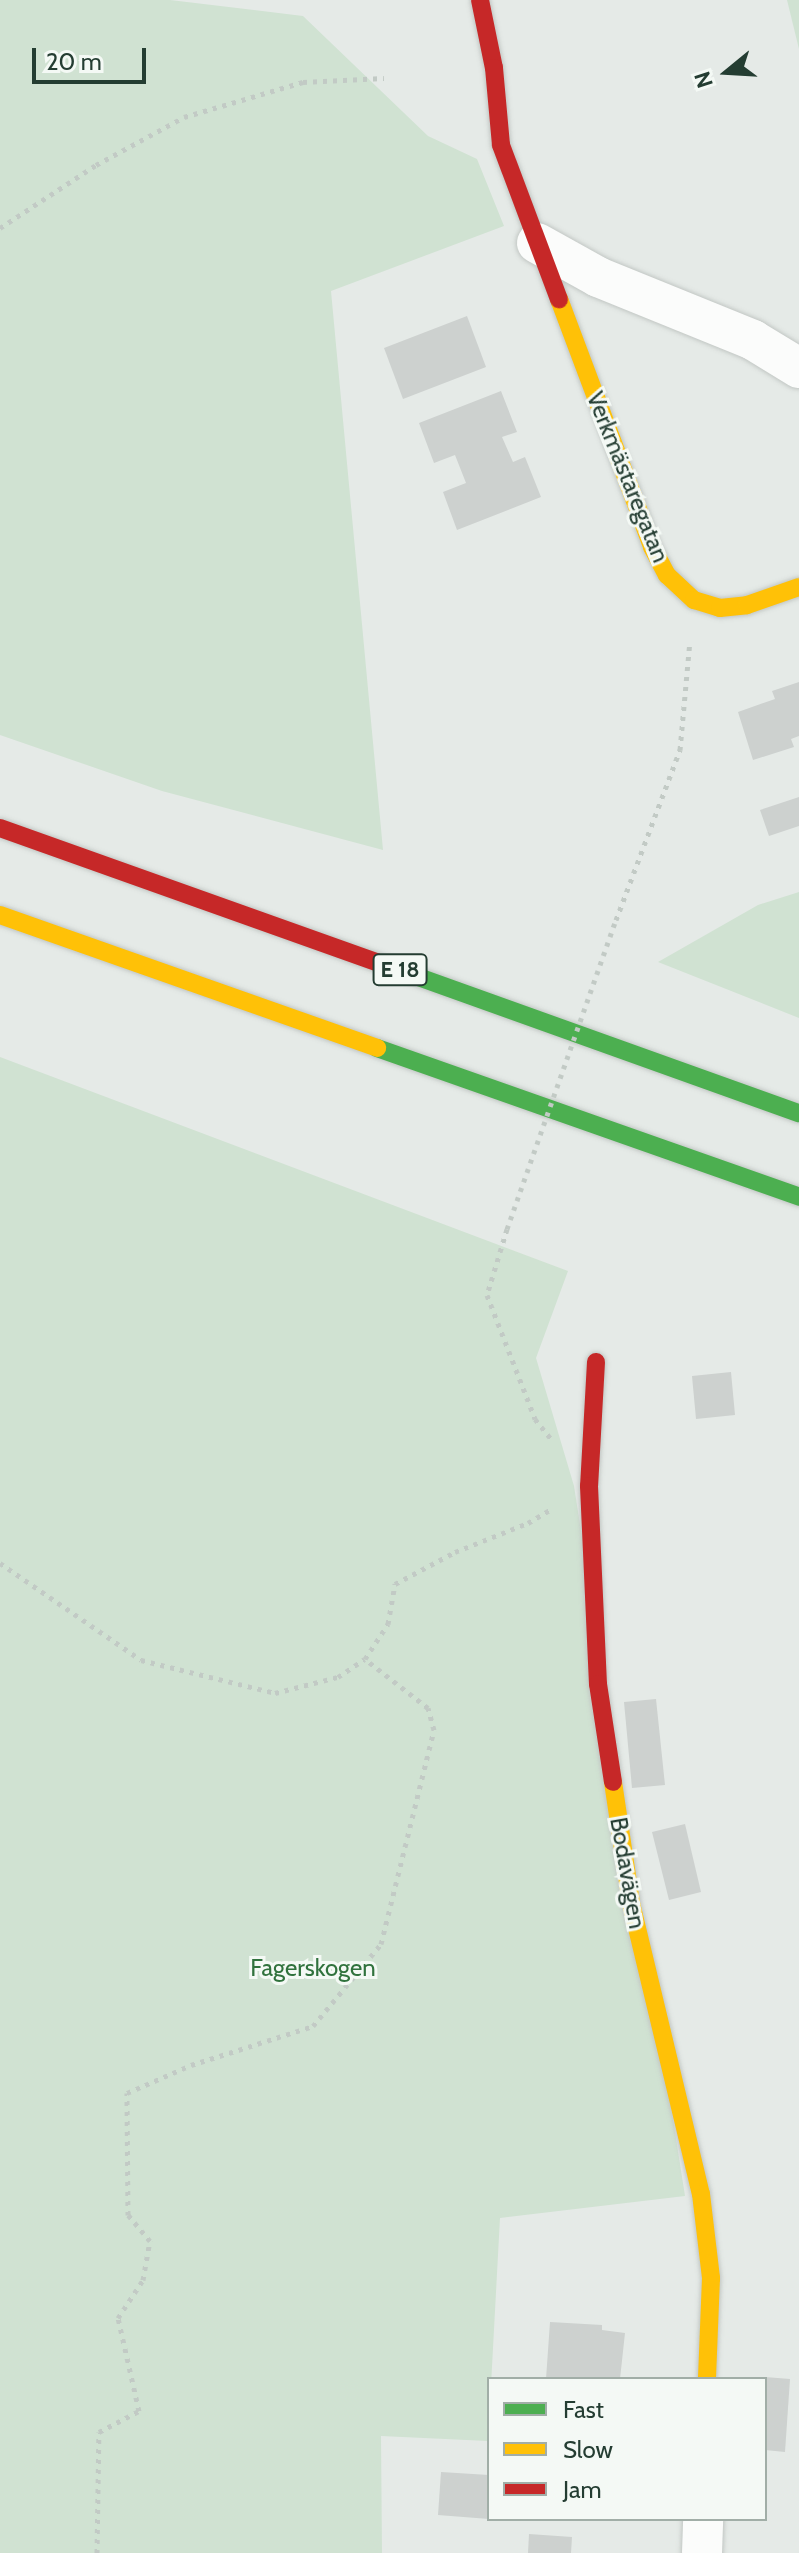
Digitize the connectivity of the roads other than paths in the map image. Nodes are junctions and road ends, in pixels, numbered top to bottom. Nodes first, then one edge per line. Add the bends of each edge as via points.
1 (480, 0) edge
2 (537, 243) junction
3 (799, 368) edge
4 (799, 587) edge
5 (0, 828) edge
6 (0, 915) edge
7 (799, 1113) edge
8 (799, 1197) edge
9 (596, 1362) dead end
10 (707, 2377) edge
11 (703, 2521) edge
12 (702, 2553) edge

1 - 2 main road, Verkmästaregatan via 494,68 501,145
2 - 3 street via 598,277 753,340
2 - 4 main road, Verkmästaregatan via 667,575 694,600 720,608 747,605
5 - 7 main road, E 18
6 - 8 main road
9 - 10 main road, Bodavägen via 589,1486 598,1684 631,1903 701,2194 711,2278
11 - 12 street

